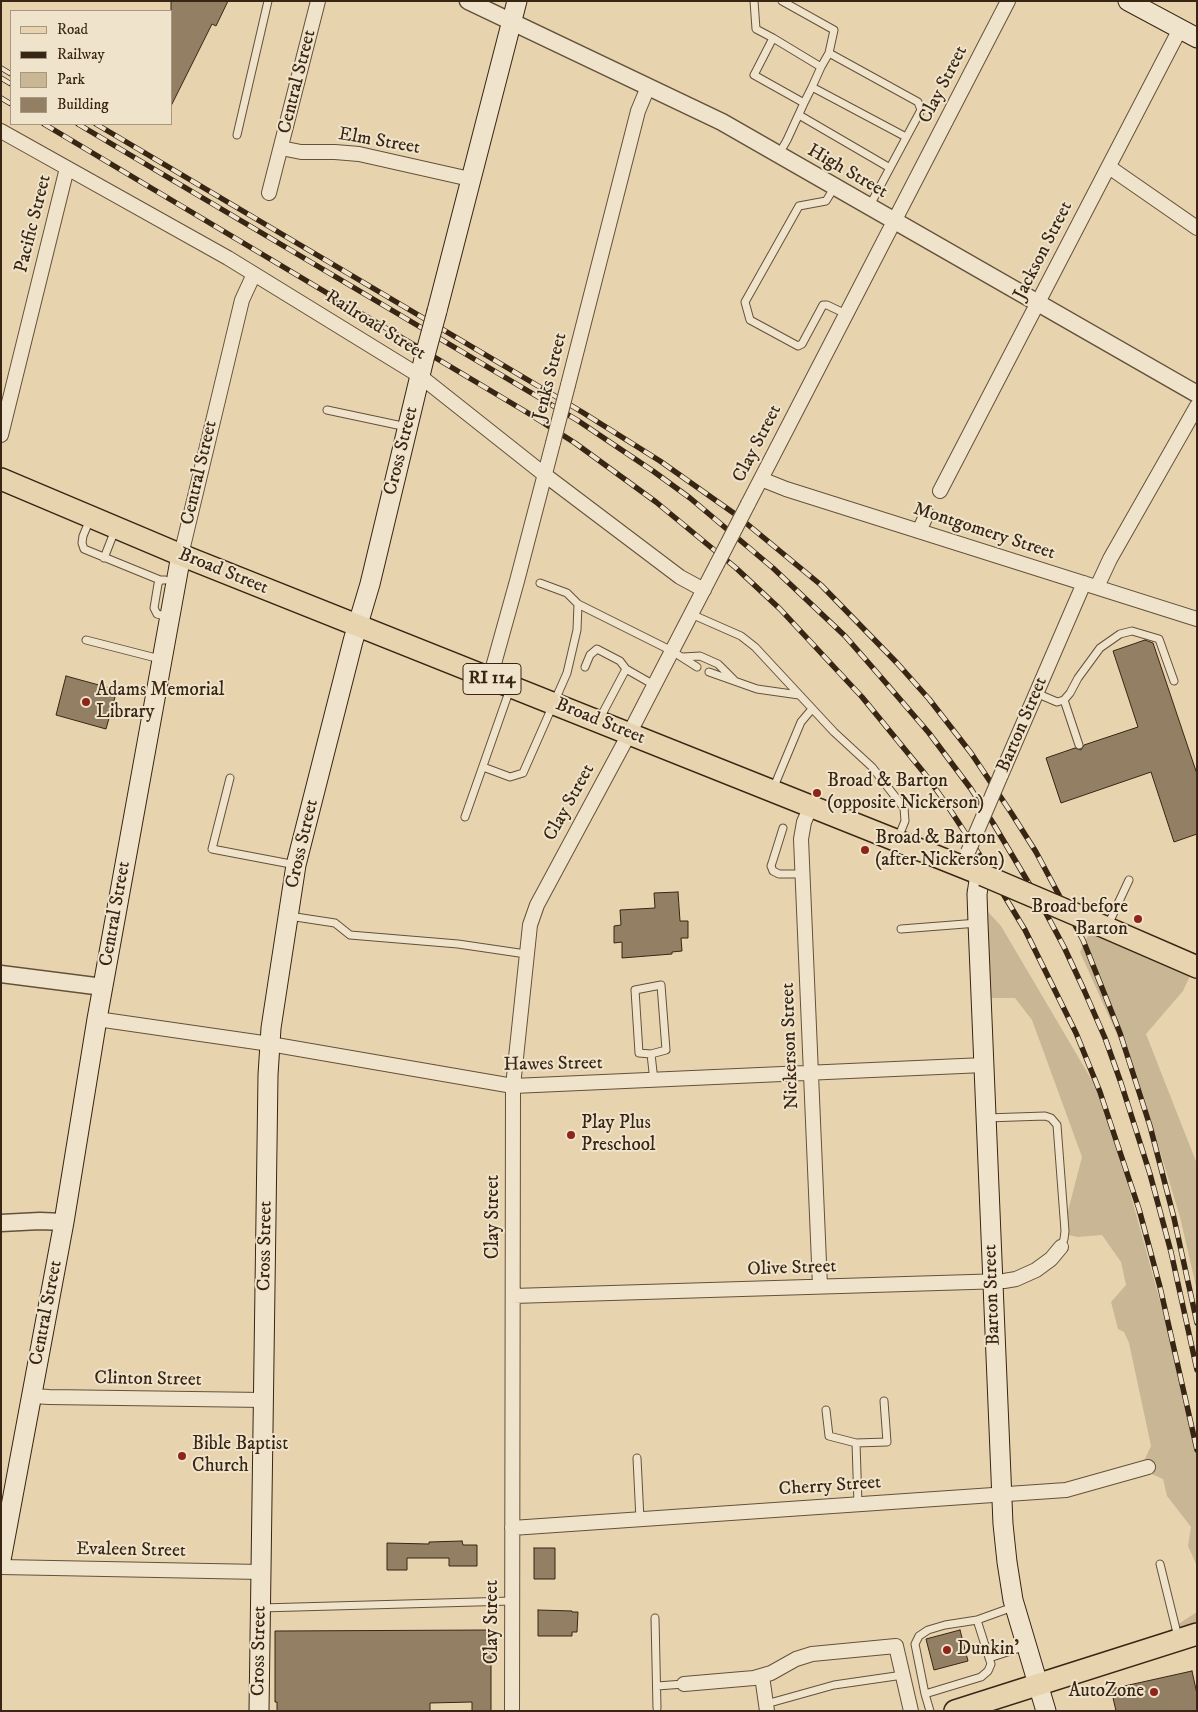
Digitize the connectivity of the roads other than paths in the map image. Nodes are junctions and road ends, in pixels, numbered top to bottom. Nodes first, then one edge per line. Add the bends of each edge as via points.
1 (268, 1) edge
2 (318, 1) edge
3 (468, 1) edge
4 (516, 1) edge
5 (754, 1) edge
6 (782, 1) edge
7 (1008, 1) edge
8 (1128, 1) edge
9 (511, 22) junction
10 (1180, 29) junction
11 (773, 38) junction
12 (1197, 38) edge
13 (829, 53) junction
14 (821, 67) junction
15 (648, 87) junction
16 (812, 87) junction
17 (804, 103) junction
18 (799, 115) junction
19 (1, 131) edge
20 (238, 136) dead end
21 (906, 138) junction
22 (280, 148) junction
23 (778, 155) junction
24 (1109, 167) junction
25 (67, 168) junction
26 (890, 168) junction
27 (470, 179) junction
28 (834, 188) junction
29 (269, 193) dead end
30 (869, 208) junction
31 (894, 222) junction
32 (1197, 228) edge
33 (254, 274) junction
34 (1038, 304) junction
35 (846, 314) junction
36 (422, 368) junction
37 (1197, 394) edge
38 (1197, 406) edge
39 (327, 410) dead end
40 (407, 427) junction
41 (1, 435) edge
42 (545, 475) junction
43 (1, 479) edge
44 (761, 479) junction
45 (940, 491) dead end
46 (927, 514) dead end
47 (91, 517) junction
48 (116, 528) junction
49 (919, 531) junction
50 (181, 555) junction
51 (104, 558) junction
52 (168, 581) junction
53 (540, 584) dead end
54 (1090, 585) junction
55 (704, 590) junction
56 (578, 604) junction
57 (691, 614) junction
58 (1197, 619) edge
59 (358, 625) junction
60 (86, 640) dead end
61 (677, 654) junction
62 (163, 660) junction
63 (585, 667) dead end
64 (698, 668) dead end
65 (626, 669) junction
66 (709, 672) dead end
67 (490, 678) junction
68 (736, 682) junction
69 (1174, 682) dead end
70 (654, 685) junction
71 (511, 686) junction
72 (1036, 693) junction
73 (799, 695) junction
74 (1064, 700) junction
75 (552, 703) junction
76 (812, 709) junction
77 (599, 721) junction
78 (629, 734) junction
79 (1079, 745) dead end
80 (483, 767) junction
81 (230, 778) dead end
82 (772, 791) junction
83 (811, 806) junction
84 (465, 817) dead end
85 (783, 828) dead end
86 (897, 841) junction
87 (296, 865) junction
88 (973, 867) junction
89 (802, 874) junction
90 (1129, 880) dead end
91 (288, 916) junction
92 (978, 923) junction
93 (1106, 928) junction
94 (901, 929) dead end
95 (526, 954) junction
96 (1196, 964) edge
97 (1, 974) edge
98 (103, 986) junction
99 (97, 1019) junction
100 (270, 1044) junction
101 (652, 1054) junction
102 (984, 1065) junction
103 (811, 1074) junction
104 (654, 1081) junction
105 (513, 1086) junction
106 (986, 1118) junction
107 (64, 1222) junction
108 (1, 1223) edge
109 (1061, 1247) joint
110 (993, 1281) junction
111 (820, 1286) junction
112 (513, 1296) junction
113 (32, 1396) junction
114 (264, 1400) junction
115 (884, 1402) dead end
116 (826, 1410) dead end
117 (856, 1443) junction
118 (637, 1458) dead end
119 (1148, 1467) dead end
120 (1001, 1495) junction
121 (858, 1504) junction
122 (640, 1520) junction
123 (4, 1528) edge
124 (512, 1528) junction
125 (1, 1560) edge
126 (1160, 1564) dead end
127 (1, 1567) edge
128 (261, 1572) junction
129 (512, 1601) junction
130 (1015, 1607) junction
131 (260, 1608) junction
132 (655, 1618) dead end
133 (977, 1620) junction
134 (1188, 1637) edge
135 (1026, 1646) junction
136 (989, 1658) junction
137 (903, 1675) junction
138 (762, 1676) junction
139 (684, 1684) joint
140 (1038, 1684) junction
141 (657, 1686) junction
142 (925, 1694) junction
143 (766, 1707) edge
144 (657, 1708) dead end
145 (259, 1711) edge
146 (512, 1711) edge
147 (911, 1711) edge
148 (930, 1711) edge
149 (954, 1711) edge
150 (1046, 1711) edge

1 - 20 lane
2 - 22 street, Central Street
3 - 9 street, High Street
4 - 9 main road, Cross Street
5 - 11 lane via 756,29
6 - 13 lane via 834,30
7 - 31 street, Clay Street
8 - 10 main road
9 - 15 street, High Street
9 - 27 main road, Cross Street
10 - 12 main road
10 - 24 street, Jackson Street
11 - 14 lane
11 - 17 lane via 754,75
13 - 14 lane
13 - 21 lane via 918,102 921,110
14 - 16 lane
15 - 23 street, High Street via 722,122
15 - 42 street, Jenks Street, bridge via 638,111
16 - 17 lane
16 - 21 lane
17 - 18 lane
18 - 23 lane
18 - 26 lane
19 - 25 street, Railroad Street
21 - 26 lane
22 - 27 street, Elm Street via 359,154
22 - 29 street, Central Street
23 - 28 street, High Street
24 - 32 street
24 - 34 street, Jackson Street
25 - 33 street, Railroad Street
25 - 41 street, Pacific Street
26 - 30 lane
27 - 36 main road, Cross Street, bridge
28 - 30 street, High Street
28 - 35 lane via 826,201 799,206 745,302 750,320 798,346 822,305
30 - 31 street, High Street
31 - 34 street, High Street
31 - 35 street, Clay Street
33 - 36 street, Railroad Street
33 - 50 street, Central Street via 242,300
34 - 37 street, High Street
34 - 45 street, Jackson Street
35 - 44 street, Clay Street
36 - 40 main road, Cross Street
36 - 42 street, Railroad Street
38 - 54 street, Barton Street via 1110,559
39 - 40 lane
40 - 59 main road, Cross Street
42 - 55 street, Railroad Street via 680,577
42 - 67 street, Jenks Street via 520,581
43 - 47 main road, Broad Street / RI 114
44 - 49 street, Montgomery Street
44 - 55 street, Clay Street, bridge
46 - 49 street
47 - 48 main road, Broad Street / RI 114
47 - 51 lane via 82,543 84,549
48 - 50 main road, Broad Street / RI 114
48 - 51 lane
49 - 54 street, Montgomery Street
50 - 52 main road, Central Street
50 - 59 main road, Broad Street / RI 114
51 - 52 lane
52 - 62 main road, Central Street via 170,618
53 - 56 lane via 567,593
54 - 58 street, Montgomery Street
54 - 72 street, Barton Street
55 - 57 street, Clay Street
56 - 61 lane
56 - 75 lane via 577,630 567,673
57 - 61 street, Clay Street
57 - 73 lane via 748,641
59 - 67 main road, Broad Street / RI 114
59 - 87 main road, Cross Street
60 - 62 lane
61 - 64 lane
61 - 68 lane via 700,656 718,664
61 - 70 street, Clay Street
62 - 98 main road, Central Street
63 - 65 lane via 597,649 620,661
65 - 70 lane
65 - 77 lane
66 - 68 lane
67 - 71 main road, Broad Street / RI 114
68 - 73 lane via 757,689
69 - 74 lane via 1159,639 1132,631 1120,634 1100,648
70 - 78 street, Clay Street
71 - 75 main road, Broad Street / RI 114
71 - 80 lane
72 - 74 lane via 1057,702
72 - 88 street, Barton Street, bridge via 1001,775
73 - 76 lane
74 - 79 lane
75 - 77 main road, Broad Street / RI 114
75 - 80 lane via 522,773 510,777
76 - 82 lane via 801,722
76 - 86 lane via 866,760 904,808 905,821
77 - 78 main road, Broad Street / RI 114
78 - 82 main road, Broad Street / RI 114
78 - 95 street, Clay Street via 536,905
80 - 84 lane
81 - 87 lane via 212,849
82 - 83 main road, Broad Street / RI 114
83 - 86 main road, Broad Street / RI 114
83 - 89 street, Nickerson Street via 802,829
85 - 89 lane via 771,866 773,871
86 - 88 main road, Broad Street / RI 114
87 - 91 main road, Cross Street
88 - 92 main road, Barton Street
88 - 93 main road, Broad Street / RI 114, bridge
89 - 103 street, Nickerson Street
90 - 93 lane
91 - 95 lane via 335,923 350,935 458,944
91 - 100 main road, Cross Street
92 - 94 lane
92 - 102 main road, Barton Street
93 - 96 main road, Broad Street / RI 114
95 - 105 street, Clay Street
97 - 98 street
98 - 99 main road, Central Street
99 - 100 street, Hawes Street
99 - 107 main road, Central Street
100 - 105 street, Hawes Street
100 - 114 main road, Cross Street
101 - 101 lane via 666,1050 661,985 635,990 639,1053
101 - 104 lane
102 - 103 street, Hawes Street
102 - 106 main road, Barton Street
103 - 104 street, Hawes Street
103 - 111 street, Nickerson Street
104 - 105 street, Hawes Street
105 - 112 street, Clay Street
106 - 109 lane via 1045,1116 1054,1121 1058,1130 1065,1230
106 - 110 main road, Barton Street
107 - 108 street
107 - 113 main road, Central Street
109 - 110 street, Olive Street via 1036,1270 1016,1279
110 - 111 street, Olive Street
110 - 120 main road, Barton Street
111 - 112 street, Olive Street
112 - 124 street, Clay Street
113 - 114 street, Clinton Street
113 - 123 main road, Central Street
114 - 128 main road, Cross Street
115 - 117 lane via 887,1442
116 - 117 lane via 829,1436
117 - 121 lane
118 - 122 lane
119 - 120 street, Cherry Street via 1066,1490
120 - 121 street, Cherry Street
120 - 130 main road, Barton Street via 1004,1546
121 - 122 street, Cherry Street
122 - 124 street, Cherry Street
123 - 125 main road, Central Street
124 - 129 street, Clay Street
126 - 134 lane
127 - 128 street, Evaleen Street
128 - 131 main road, Cross Street
129 - 131 lane
129 - 146 street, Clay Street
130 - 133 lane
130 - 135 main road, Barton Street
131 - 145 main road, Cross Street
132 - 141 lane
133 - 136 lane
133 - 142 lane via 945,1625 919,1636 915,1644
134 - 140 main road
135 - 136 lane
135 - 140 main road, Barton Street
136 - 142 lane via 991,1664 981,1677
137 - 138 street via 896,1646 812,1654
137 - 143 lane via 834,1685
137 - 147 street
138 - 139 street
138 - 143 street
139 - 141 lane
140 - 149 main road
140 - 150 main road, Barton Street
141 - 144 lane
142 - 148 lane

